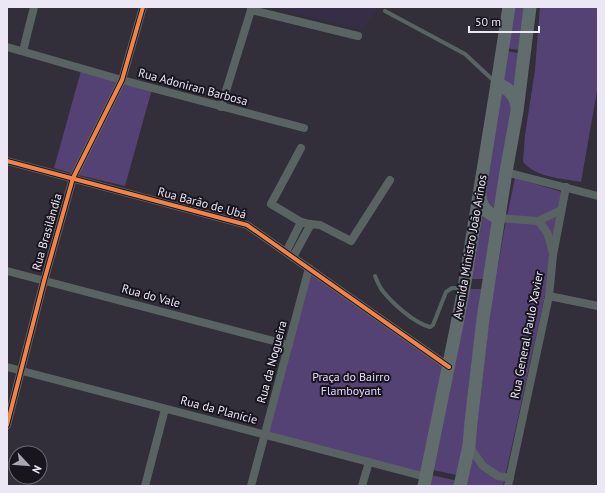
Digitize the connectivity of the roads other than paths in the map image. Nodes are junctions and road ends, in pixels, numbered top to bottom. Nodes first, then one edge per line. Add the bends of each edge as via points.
1 (34, 7) edge
2 (143, 7) edge
3 (508, 7) edge
4 (530, 7) edge
5 (251, 8) edge
6 (385, 10) dead end
7 (358, 36) dead end
8 (7, 47) edge
9 (23, 51) junction
10 (122, 80) junction
11 (498, 84) junction
12 (221, 107) junction
13 (517, 111) junction
14 (304, 128) dead end
15 (301, 148) dead end
16 (7, 161) edge
17 (506, 172) junction
18 (73, 178) junction
19 (390, 180) dead end
20 (566, 187) junction
21 (479, 191) junction
22 (598, 196) edge
23 (561, 210) junction
24 (499, 218) junction
25 (538, 221) junction
26 (301, 222) junction
27 (311, 224) junction
28 (286, 252) junction
29 (554, 255) junction
30 (293, 257) junction
31 (309, 268) junction
32 (7, 271) edge
33 (374, 276) dead end
34 (44, 281) junction
35 (464, 288) junction
36 (549, 296) junction
37 (598, 306) edge
38 (289, 345) junction
39 (7, 367) edge
40 (449, 367) junction
41 (21, 371) junction
42 (165, 409) junction
43 (7, 425) edge
44 (265, 435) junction
45 (469, 446) junction
46 (369, 462) junction
47 (425, 481) edge
48 (509, 482) edge
49 (145, 486) edge
50 (251, 486) edge
51 (362, 486) edge
52 (460, 486) edge

1 - 9 street
2 - 10 street, Rua Brasilândia
3 - 11 main road, Avenida Ministro João Arinos
4 - 13 main road, Avenida Ministro João Arinos
5 - 7 street
5 - 12 street
6 - 11 lane via 465,54
8 - 9 street, Rua Adoniran Barbosa
9 - 10 street, Rua Adoniran Barbosa
10 - 12 street, Rua Adoniran Barbosa
10 - 18 street, Rua Brasilândia
11 - 13 main road via 513,94
11 - 21 main road, Avenida Ministro João Arinos
12 - 14 street, Rua Adoniran Barbosa
13 - 17 main road, Avenida Ministro João Arinos
15 - 26 street via 271,204
16 - 18 street, Rua Barão de Ubá
17 - 20 street
17 - 24 main road, Avenida Ministro João Arinos
18 - 28 street, Rua Barão de Ubá via 247,225
18 - 34 street, Rua Brasilândia
19 - 27 street via 350,241 320,225
20 - 22 street
20 - 23 street, Rua General Paulo Xavier
21 - 24 main road via 484,208
21 - 35 main road, Avenida Ministro João Arinos
23 - 25 street
23 - 29 street, Rua General Paulo Xavier
24 - 25 street
24 - 45 main road, Avenida Ministro João Arinos via 479,347
25 - 29 street via 550,238
26 - 27 street
26 - 28 street
27 - 30 street
28 - 30 street, Rua Barão de Ubá
29 - 36 street, Rua General Paulo Xavier
30 - 31 street, Rua Barão de Ubá
31 - 38 street, Rua da Nogueira
31 - 40 street, Rua Barão de Ubá
32 - 34 street, Rua do Vale
33 - 35 lane via 383,290 404,312 430,327 446,292 452,288
34 - 38 street, Rua do Vale
34 - 41 street, Rua Brasilândia
35 - 40 main road, Avenida Ministro João Arinos
36 - 37 street
36 - 48 street, Rua General Paulo Xavier
38 - 44 street, Rua da Nogueira
39 - 41 street, Rua da Planície
40 - 47 main road, Avenida Ministro João Arinos
41 - 42 street, Rua da Planície
41 - 43 street, Rua Brasilândia
42 - 44 street, Rua da Planície
42 - 49 street
44 - 46 street, Rua da Planície
44 - 50 street, Rua da Nogueira
45 - 48 street via 483,466
45 - 52 main road, Avenida Ministro João Arinos
46 - 47 street, Rua da Planície
46 - 51 street

